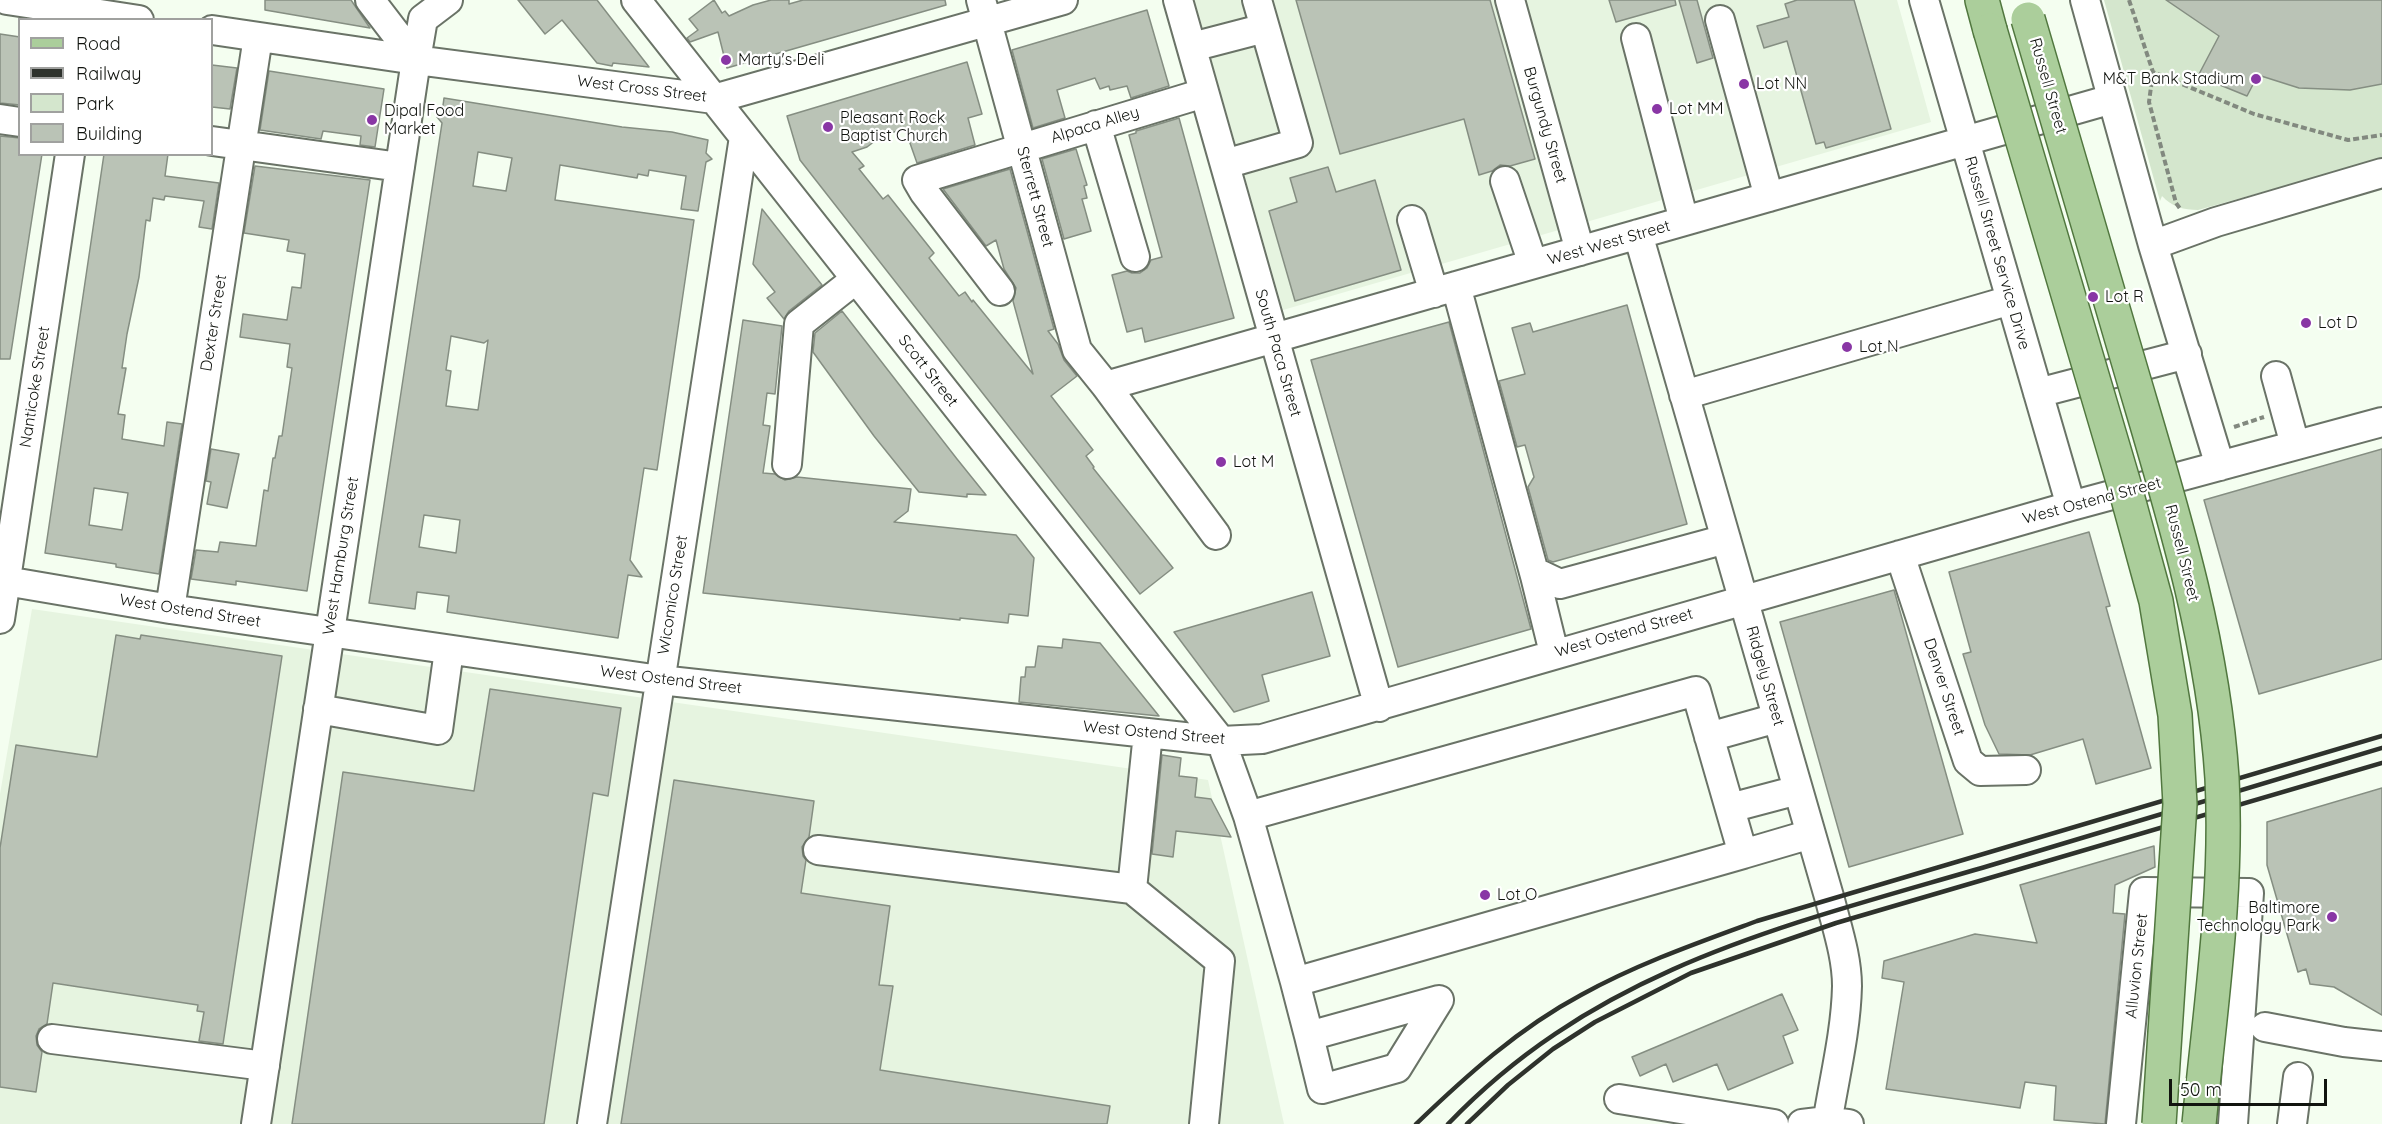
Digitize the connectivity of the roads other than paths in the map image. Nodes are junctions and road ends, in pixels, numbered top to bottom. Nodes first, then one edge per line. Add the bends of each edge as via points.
1 (7, 0) edge
2 (370, 0) edge
3 (448, 0) edge
4 (636, 0) edge
5 (1063, 0) edge
6 (1178, 0) edge
7 (1257, 0) edge
8 (1510, 0) edge
9 (1924, 0) edge
10 (2085, 0) edge
11 (2026, 10) edge
12 (90, 11) edge
13 (984, 11) edge
14 (1986, 15) edge
15 (128, 18) edge
16 (1720, 20) dead end
17 (1265, 28) junction
18 (213, 30) edge
19 (258, 37) junction
20 (1636, 38) dead end
21 (1192, 47) junction
22 (416, 60) junction
23 (1204, 93) junction
24 (714, 99) junction
25 (2112, 99) junction
26 (0, 119) edge
27 (18, 122) edge
28 (1096, 125) junction
29 (744, 137) junction
30 (213, 141) edge
31 (1965, 141) junction
32 (241, 146) junction
33 (1022, 147) junction
34 (70, 156) edge
35 (1225, 164) junction
36 (400, 167) junction
37 (2382, 173) edge
38 (1505, 181) dead end
39 (1769, 197) junction
40 (1412, 220) dead end
41 (1684, 221) junction
42 (1638, 234) junction
43 (2153, 245) junction
44 (1580, 251) junction
45 (1136, 257) dead end
46 (1533, 264) junction
47 (856, 279) junction
48 (1445, 290) junction
49 (1000, 291) dead end
50 (2011, 300) junction
51 (1274, 338) junction
52 (2187, 354) junction
53 (2276, 376) dead end
54 (1106, 386) junction
55 (2038, 393) junction
56 (1684, 395) junction
57 (2382, 422) edge
58 (2295, 445) junction
59 (787, 464) dead end
60 (2220, 466) junction
61 (2071, 507) junction
62 (1215, 535) dead end
63 (1726, 539) junction
64 (1900, 555) junction
65 (1535, 576) junction
66 (3, 580) edge
67 (1743, 599) junction
68 (170, 609) junction
69 (0, 619) edge
70 (330, 633) junction
71 (449, 650) junction
72 (1554, 653) junction
73 (660, 680) junction
74 (1379, 707) junction
75 (318, 709) junction
76 (1777, 718) junction
77 (1148, 733) junction
78 (1709, 737) junction
79 (1221, 741) junction
80 (2026, 770) dead end
81 (1798, 790) junction
82 (1730, 808) junction
83 (1248, 816) junction
84 (1811, 834) junction
85 (818, 850) dead end
86 (1743, 854) junction
87 (1132, 889) junction
88 (1295, 982) junction
89 (2265, 1027) dead end
90 (1309, 1036) dead end
91 (52, 1039) dead end
92 (2382, 1046) edge
93 (265, 1066) junction
94 (2298, 1077) dead end
95 (1620, 1099) dead end
96 (1826, 1123) edge
97 (256, 1124) edge
98 (592, 1124) edge
99 (1204, 1124) edge
100 (1774, 1124) edge
101 (2121, 1124) edge
102 (2159, 1124) edge
103 (2199, 1124) edge
104 (2233, 1124) edge
105 (2292, 1124) edge

1 - 12 street
2 - 22 street
3 - 22 street, West Hamburg Street via 423,20
4 - 24 street, Scott Street
5 - 13 street, West Cross Street
6 - 21 street, South Paca Street
7 - 17 street
8 - 44 street, Burgundy Street
9 - 31 street, Russell Street Service Drive
10 - 25 street
11 - 103 main road, Russell Street, bridge via 2161,471 2204,639 2213,696 2222,778 2224,865
12 - 15 street
13 - 24 street, West Cross Street
13 - 33 street, Sterrett Street
14 - 102 main road, bridge via 2133,516 2156,601 2174,704 2180,804
16 - 39 street
17 - 21 street
17 - 35 street via 1298,142
18 - 19 street, West Cross Street
19 - 22 street, West Cross Street
19 - 32 street, Dexter Street
20 - 41 street
21 - 23 street, South Paca Street
22 - 24 street, West Cross Street
22 - 36 street, West Hamburg Street
23 - 28 street, Alpaca Alley
23 - 35 street, South Paca Street
24 - 29 street, Scott Street
25 - 31 street, West West Street
25 - 43 street
26 - 27 street
28 - 33 street, Alpaca Alley
28 - 45 street
29 - 47 street, Scott Street
29 - 73 street, Wicomico Street
30 - 32 street
31 - 39 street, West West Street
31 - 50 street, Russell Street Service Drive
32 - 36 street
32 - 68 street, Dexter Street
33 - 49 street, Alpaca Alley via 917,180
33 - 54 street, Sterrett Street via 1077,350
34 - 66 street, Nanticoke Street
35 - 51 street, South Paca Street
36 - 70 street, West Hamburg Street
37 - 43 street
38 - 46 street
39 - 41 street, West West Street
40 - 48 street
41 - 42 street, West West Street
42 - 44 street, West West Street
42 - 56 street, Ridgely Street
43 - 52 street
44 - 46 street, West West Street
46 - 48 street, West West Street
47 - 59 street via 799,324
47 - 79 street, Scott Street
48 - 51 street, West West Street
48 - 65 street
50 - 55 street, Russell Street Service Drive
50 - 56 street
51 - 54 street, West West Street
51 - 74 street, South Paca Street
52 - 55 street
52 - 60 street
53 - 58 street
54 - 62 street, Sterrett Street
55 - 61 street, Russell Street Service Drive
56 - 63 street, Ridgely Street
57 - 58 street, West Ostend Street
58 - 60 street, West Ostend Street
60 - 61 street, West Ostend Street
61 - 64 street, West Ostend Street
63 - 65 street via 1560,584
63 - 67 street, Ridgely Street
64 - 67 street, West Ostend Street
64 - 80 street, Denver Street via 1968,761 1980,771
65 - 72 street
66 - 68 street, West Ostend Street
66 - 69 street, Nanticoke Street
67 - 72 street, West Ostend Street
67 - 76 street, Ridgely Street
68 - 70 street, West Ostend Street
70 - 71 street, West Ostend Street
70 - 75 street, West Hamburg Street
71 - 73 street, West Ostend Street
71 - 75 street via 438,730
72 - 74 street, West Ostend Street
73 - 77 street, West Ostend Street
73 - 98 street, Wicomico Street
74 - 79 street, West Ostend Street via 1262,739
75 - 93 street, West Hamburg Street
76 - 78 street
76 - 81 street, Ridgely Street
77 - 79 street, West Ostend Street
77 - 87 street
78 - 82 street
78 - 83 street via 1696,691
79 - 83 street, Scott Street
81 - 82 street
81 - 84 street, Ridgely Street
82 - 86 street
83 - 88 street, Scott Street
84 - 86 street
84 - 96 street, Ridgely Street via 1845,961 1847,986
85 - 87 street
86 - 88 street
87 - 99 street via 1220,962
88 - 90 street, Scott Street
89 - 92 street
91 - 93 street
93 - 97 street, West Hamburg Street
94 - 105 street
95 - 100 street
101 - 104 street, Alluvion Street via 2144,892 2156,892 2249,893

